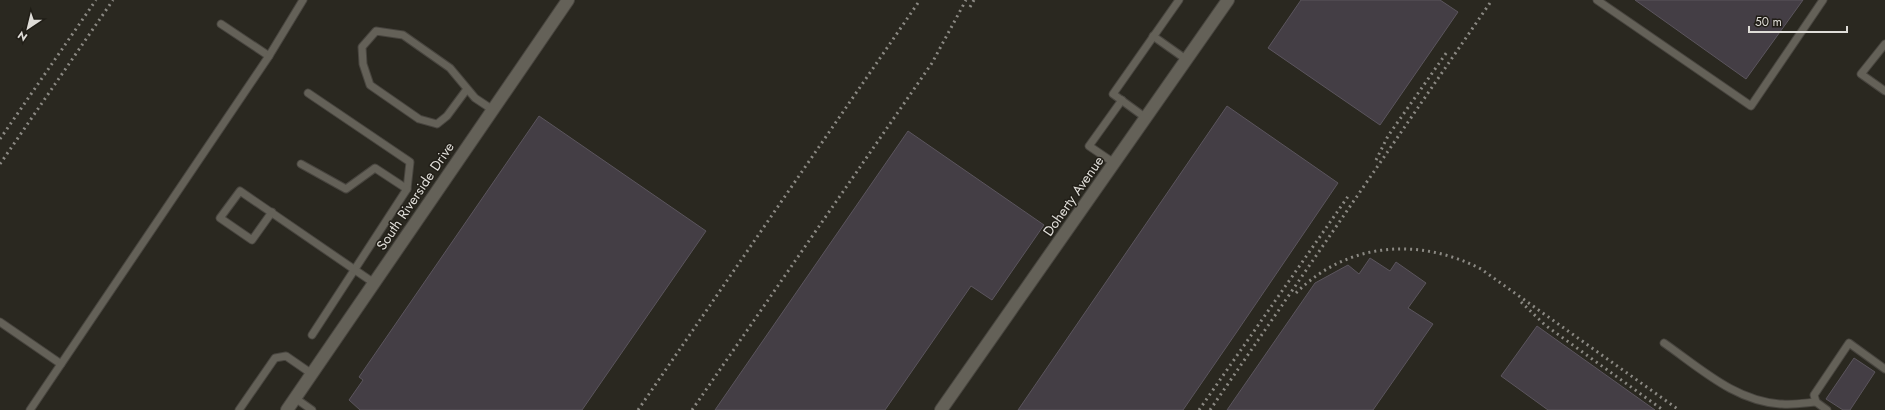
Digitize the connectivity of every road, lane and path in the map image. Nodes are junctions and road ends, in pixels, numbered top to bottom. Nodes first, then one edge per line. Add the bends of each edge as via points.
1 (303, 0) edge
2 (568, 0) edge
3 (1179, 0) edge
4 (1228, 0) edge
5 (1597, 0) edge
6 (1823, 0) edge
7 (221, 24) dead end
8 (1153, 36) junction
9 (1885, 44) edge
10 (269, 56) junction
11 (1186, 60) junction
12 (467, 89) junction
13 (1885, 91) edge
14 (308, 93) dead end
15 (1122, 100) junction
16 (493, 110) junction
17 (1146, 118) junction
18 (1114, 163) junction
19 (301, 164) dead end
20 (407, 189) junction
21 (272, 212) junction
22 (356, 270) junction
23 (374, 283) junction
24 (0, 322) edge
25 (312, 336) dead end
26 (1664, 343) dead end
27 (61, 364) junction
28 (1885, 369) edge
29 (312, 374) junction
30 (295, 398) junction
31 (1816, 402) junction
32 (30, 410) edge
33 (239, 410) edge
34 (287, 410) edge
35 (312, 410) edge
36 (941, 410) edge
37 (1827, 410) edge

1 - 10 lane
2 - 16 street, South Riverside Drive
3 - 8 lane
4 - 11 street, Doherty Avenue
5 - 6 lane via 1751,106
7 - 10 lane
8 - 11 lane
8 - 15 lane via 1113,94
9 - 13 lane via 1861,74
10 - 27 lane
11 - 17 street, Doherty Avenue
12 - 12 lane via 450,68 403,35 376,31 362,47 362,64 370,85 419,119 437,124 447,116
12 - 16 lane
14 - 20 lane via 410,162
15 - 17 lane
15 - 18 lane via 1090,146
16 - 23 street, South Riverside Drive
17 - 18 street, Doherty Avenue
18 - 36 street, Doherty Avenue
19 - 20 lane via 346,189 375,168
20 - 22 lane
21 - 21 lane via 240,190 220,218 252,240
21 - 22 lane
22 - 23 lane
22 - 25 lane
23 - 29 street, South Riverside Drive
24 - 27 lane
26 - 31 lane via 1724,386 1757,400 1782,404
27 - 32 lane
28 - 31 lane via 1849,343 1814,395
29 - 30 street, South Riverside Drive
29 - 33 lane via 286,356 275,358
30 - 34 street, South Riverside Drive
30 - 35 lane
31 - 37 lane

